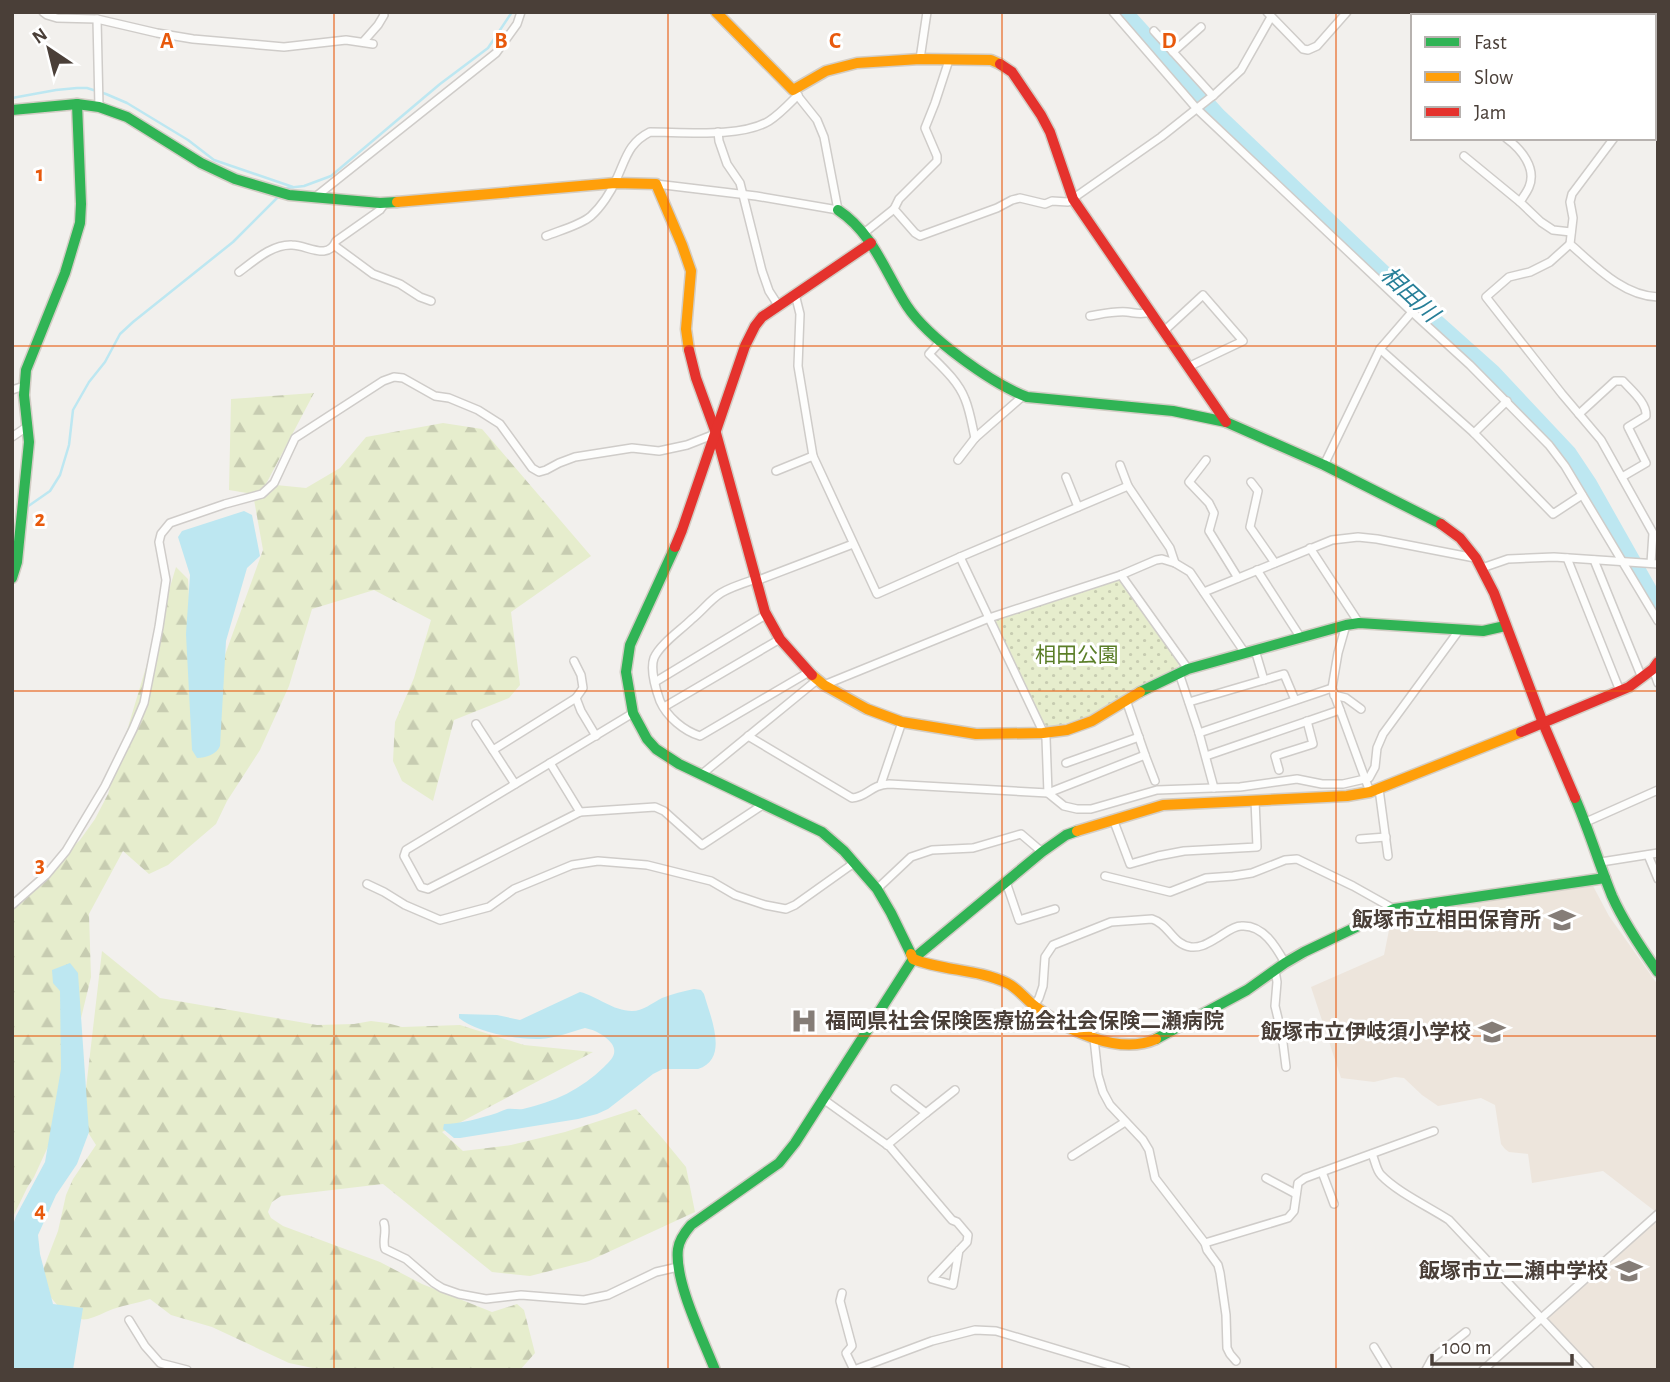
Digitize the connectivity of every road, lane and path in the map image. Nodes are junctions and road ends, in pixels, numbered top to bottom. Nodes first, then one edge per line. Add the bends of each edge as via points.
1 (43, 12) edge
2 (383, 12) edge
3 (521, 12) edge
4 (716, 12) edge
5 (927, 12) edge
6 (1112, 12) edge
7 (1348, 12) edge
8 (1269, 15) edge
9 (97, 19) junction
10 (1201, 27) dead end
11 (1154, 31) dead end
12 (363, 42) junction
13 (373, 44) dead end
14 (1173, 52) junction
15 (920, 60) junction
16 (949, 60) junction
17 (795, 92) junction
18 (1211, 97) junction
19 (99, 103) junction
20 (76, 104) junction
21 (1198, 108) junction
22 (12, 110) edge
23 (718, 132) junction
24 (1509, 140) edge
25 (1612, 140) edge
26 (1464, 156) dead end
27 (615, 183) junction
28 (656, 184) junction
29 (742, 194) junction
30 (313, 198) junction
31 (1073, 198) junction
32 (1520, 202) junction
33 (385, 203) junction
34 (894, 209) junction
35 (838, 210) junction
36 (1571, 232) junction
37 (546, 236) dead end
38 (867, 238) junction
39 (1570, 244) junction
40 (335, 246) junction
41 (239, 272) dead end
42 (795, 293) junction
43 (1658, 297) edge
44 (431, 301) dead end
45 (778, 305) junction
46 (1151, 312) junction
47 (1412, 312) junction
48 (1090, 316) dead end
49 (1164, 331) junction
50 (941, 341) junction
51 (1380, 349) junction
52 (1188, 367) junction
53 (24, 386) junction
54 (12, 390) edge
55 (1023, 396) junction
56 (1507, 401) junction
57 (1579, 414) junction
58 (1226, 422) junction
59 (28, 426) junction
60 (716, 433) junction
61 (1474, 433) junction
62 (12, 438) edge
63 (975, 438) junction
64 (813, 456) junction
65 (958, 460) dead end
66 (1206, 460) dead end
67 (1119, 465) dead end
68 (1324, 465) junction
69 (776, 471) dead end
70 (1066, 477) dead end
71 (1622, 477) junction
72 (1251, 482) dead end
73 (1128, 486) junction
74 (1583, 495) junction
75 (1078, 506) junction
76 (853, 544) junction
77 (1310, 548) junction
78 (960, 557) junction
79 (1567, 558) junction
80 (1594, 560) junction
81 (1623, 562) junction
82 (1175, 563) junction
83 (1275, 563) junction
84 (1479, 563) junction
85 (1654, 563) edge
86 (1257, 570) junction
87 (1121, 575) junction
88 (12, 578) edge
89 (1238, 578) junction
90 (756, 580) junction
91 (1204, 592) junction
92 (766, 614) junction
93 (989, 618) junction
94 (1658, 621) edge
95 (1359, 623) junction
96 (1346, 625) junction
97 (1505, 626) junction
98 (1460, 629) junction
99 (1301, 638) junction
100 (780, 639) junction
101 (1250, 652) junction
102 (574, 661) dead end
103 (1655, 666) edge
104 (1183, 671) junction
105 (1642, 678) junction
106 (817, 679) junction
107 (1264, 680) junction
108 (655, 682) junction
109 (1658, 682) edge
110 (1620, 691) junction
111 (1333, 692) junction
112 (576, 698) junction
113 (1126, 700) junction
114 (1295, 701) junction
115 (1189, 702) junction
116 (664, 707) junction
117 (1361, 709) dead end
118 (1340, 710) junction
119 (633, 713) junction
120 (1307, 721) junction
121 (902, 722) junction
122 (1544, 723) junction
123 (476, 724) dead end
124 (1042, 733) junction
125 (1199, 733) junction
126 (596, 736) junction
127 (748, 736) junction
128 (1139, 737) junction
129 (493, 750) junction
130 (1145, 755) junction
131 (1206, 756) junction
132 (550, 763) junction
133 (1066, 763) dead end
134 (1279, 770) dead end
135 (702, 774) junction
136 (1364, 780) junction
137 (1155, 781) dead end
138 (515, 784) junction
139 (881, 784) junction
140 (1214, 788) junction
141 (1658, 790) edge
142 (1375, 791) junction
143 (1048, 793) junction
144 (1255, 800) junction
145 (764, 804) junction
146 (580, 812) junction
147 (1113, 819) junction
148 (1586, 822) junction
149 (1386, 837) junction
150 (1360, 839) dead end
151 (1042, 852) junction
152 (1658, 853) edge
153 (1648, 855) junction
154 (1388, 856) dead end
155 (1601, 862) junction
156 (854, 863) junction
157 (1105, 876) dead end
158 (1605, 877) junction
159 (1658, 879) edge
160 (1006, 882) junction
161 (367, 884) dead end
162 (877, 889) junction
163 (12, 905) edge
164 (1055, 909) dead end
165 (1394, 909) junction
166 (913, 959) junction
167 (1285, 963) junction
168 (1275, 971) junction
169 (1658, 972) edge
170 (1034, 1006) junction
171 (1094, 1039) junction
172 (1286, 1067) dead end
173 (895, 1089) dead end
174 (956, 1090) dead end
175 (823, 1099) junction
176 (926, 1113) junction
177 (1125, 1122) junction
178 (1434, 1131) dead end
179 (887, 1145) junction
180 (1373, 1154) junction
181 (1072, 1156) dead end
182 (1322, 1172) junction
183 (1266, 1178) dead end
184 (1296, 1194) junction
185 (1334, 1204) dead end
186 (1658, 1214) edge
187 (384, 1223) dead end
188 (1205, 1243) junction
189 (960, 1250) junction
190 (678, 1267) junction
191 (842, 1293) dead end
192 (1542, 1318) junction
193 (129, 1320) dead end
194 (1466, 1332) dead end
195 (1374, 1347) dead end
196 (1236, 1361) dead end
197 (187, 1370) edge
198 (715, 1370) edge
199 (854, 1370) edge
200 (1126, 1370) edge
201 (1388, 1370) edge
202 (1426, 1370) edge
203 (1483, 1370) edge
204 (1590, 1370) edge

1 - 9 street via 57,18
2 - 12 street
3 - 30 street via 496,52
4 - 17 street
5 - 15 street
6 - 21 street
7 - 8 street via 1308,50
8 - 18 street via 1241,70
9 - 12 street via 193,39 271,46
9 - 19 street
10 - 14 street
11 - 14 street
12 - 13 street
14 - 18 street
15 - 16 street
15 - 17 street via 842,66 820,74
16 - 31 street via 991,60 1012,72 1050,132
16 - 34 street via 925,128 937,161
17 - 23 street via 771,120 743,130
17 - 35 street via 824,137
18 - 21 street
19 - 20 street
19 - 30 street via 235,179
20 - 22 street
20 - 53 street via 80,223
21 - 31 street
21 - 47 street
23 - 27 street via 650,132 641,136 628,152
23 - 29 street
24 - 32 street via 1531,167 1530,186
25 - 36 street via 1572,194
26 - 32 street
27 - 28 street
27 - 33 street
27 - 37 street via 592,215
28 - 29 street
28 - 60 street via 691,271 686,329 689,353
29 - 35 street
29 - 45 street via 762,271
30 - 33 street
31 - 34 street via 1045,204 1020,198 920,236
31 - 46 street
32 - 36 street via 1553,230
33 - 40 street
34 - 38 street
35 - 38 street via 854,220
36 - 39 street
38 - 42 street
38 - 50 street via 908,308
39 - 43 street via 1613,280
39 - 57 street via 1550,262 1509,277 1486,297
40 - 41 street via 325,252 293,244 275,247
40 - 44 street via 373,274
42 - 45 street
42 - 64 street via 800,314 798,366
45 - 60 street via 762,317 745,346
46 - 48 street
46 - 49 street
47 - 51 street
47 - 56 street
49 - 52 street
49 - 52 street via 1203,295 1243,341
50 - 55 street
50 - 63 street via 929,354 961,390
51 - 61 street
51 - 68 street
52 - 58 street
53 - 54 street
53 - 59 street
55 - 58 street via 1173,411
55 - 63 street
56 - 61 street
56 - 74 street via 1549,445
57 - 71 street via 1601,440
57 - 71 street via 1615,381 1623,381 1647,410 1646,416 1628,427 1646,463
58 - 68 street
59 - 62 street
59 - 88 street
60 - 90 street
60 - 119 street via 682,530 630,645 626,672
60 - 163 street via 659,451 632,448 575,457 538,472 500,424 478,410 394,377 295,438 274,484 262,495 170,523 161,534 166,580 144,703 134,729 66,851
61 - 74 street via 1553,514
63 - 65 street
64 - 69 street
64 - 76 street
66 - 89 street via 1189,482 1209,503 1214,513 1209,531
67 - 73 street
68 - 84 street via 1439,523 1460,538
70 - 75 street
71 - 85 street via 1653,533
72 - 83 street via 1258,491 1250,527
73 - 75 street
73 - 82 street via 1170,548
74 - 81 street
75 - 78 street
76 - 78 street via 877,594
76 - 90 street
77 - 83 street
77 - 84 street via 1358,537
77 - 95 street
78 - 93 street
79 - 80 street
79 - 84 street
79 - 110 street
80 - 81 street
80 - 105 street
81 - 85 street
81 - 94 street
82 - 87 street via 1156,560
82 - 91 street via 1190,572
83 - 86 street
84 - 97 street
86 - 89 street
86 - 99 street
87 - 93 street
87 - 104 street
89 - 91 street
90 - 92 street
90 - 108 street via 713,598 662,646 653,661
91 - 101 street
92 - 100 street
92 - 108 street
93 - 106 street
93 - 124 street
95 - 96 street
95 - 98 street
96 - 99 street
96 - 111 street
97 - 98 street via 1483,631
97 - 122 street
98 - 136 street via 1383,734 1375,767
99 - 101 street
100 - 106 street
100 - 116 street
101 - 104 street
101 - 107 street
102 - 112 street via 583,688
103 - 105 street
103 - 109 street
104 - 113 street
104 - 115 street
105 - 110 street
106 - 116 street via 700,736 672,719
106 - 121 street via 867,709
106 - 127 street
107 - 114 street via 1284,674
107 - 115 street
108 - 116 street
110 - 122 street
111 - 114 street
111 - 117 street
111 - 118 street
112 - 126 street
112 - 129 street
113 - 124 street via 1092,721
113 - 128 street
114 - 125 street
115 - 125 street
118 - 120 street
118 - 136 street
119 - 126 street
119 - 135 street via 656,749
120 - 131 street
120 - 134 street via 1313,744 1275,756
121 - 124 street via 976,734
121 - 139 street
122 - 142 street
122 - 148 street
123 - 129 street
124 - 143 street
125 - 131 street
126 - 132 street
127 - 135 street
127 - 139 street via 852,798
128 - 130 street
128 - 133 street
129 - 138 street
130 - 137 street
130 - 143 street
131 - 140 street
132 - 138 street
132 - 146 street
135 - 145 street
136 - 140 street via 1322,784 1297,779
136 - 142 street
138 - 146 street via 405,850 421,887 428,889
139 - 143 street
140 - 143 street via 1153,791 1091,809 1064,806
141 - 148 street
142 - 144 street
142 - 149 street
144 - 147 street via 1163,805
144 - 147 street via 1256,847 1184,850 1130,864
145 - 146 street via 702,845 655,807
145 - 156 street via 821,832
147 - 151 street via 1066,835
148 - 155 street
149 - 150 street
149 - 154 street
151 - 160 street
151 - 162 street via 1021,834 973,848 932,850 911,857
152 - 153 street
153 - 155 street
153 - 159 street
155 - 158 street
156 - 161 street via 786,909 735,895 712,881 647,865 598,861 572,865 514,889 489,907 440,920
156 - 162 street
157 - 165 street via 1170,892 1206,878 1297,859
158 - 165 street
158 - 169 street via 1624,919
160 - 164 street via 1019,920
160 - 166 street
162 - 166 street
165 - 167 street
166 - 170 street via 1009,984
166 - 175 street
167 - 168 street
167 - 170 street via 1272,941 1250,927 1240,926 1196,947 1178,943 1164,925 1152,919 1111,922 1053,945 1045,957 1043,986
168 - 171 street via 1149,1042 1119,1044
168 - 172 street via 1275,1006
170 - 171 street
171 - 177 street via 1103,1092
173 - 176 street
174 - 176 street
175 - 179 street
175 - 190 street via 779,1163 684,1233
176 - 179 street
177 - 181 street
177 - 188 street via 1149,1150 1155,1178
178 - 180 street
179 - 189 street via 968,1235
180 - 182 street
180 - 192 street via 1379,1173 1449,1220
182 - 184 street via 1298,1183
182 - 185 street
183 - 184 street
184 - 188 street via 1294,1212 1288,1218
186 - 192 street
187 - 190 street via 385,1249 406,1259 442,1288 486,1299 521,1295 584,1300
188 - 196 street via 1218,1265 1227,1348
189 - 189 street via 950,1260 932,1279 953,1285
190 - 198 street
191 - 199 street via 852,1346 846,1353
192 - 203 street
192 - 204 street
193 - 197 street via 160,1363
194 - 202 street via 1432,1359
195 - 201 street
199 - 200 street via 975,1330 996,1331

